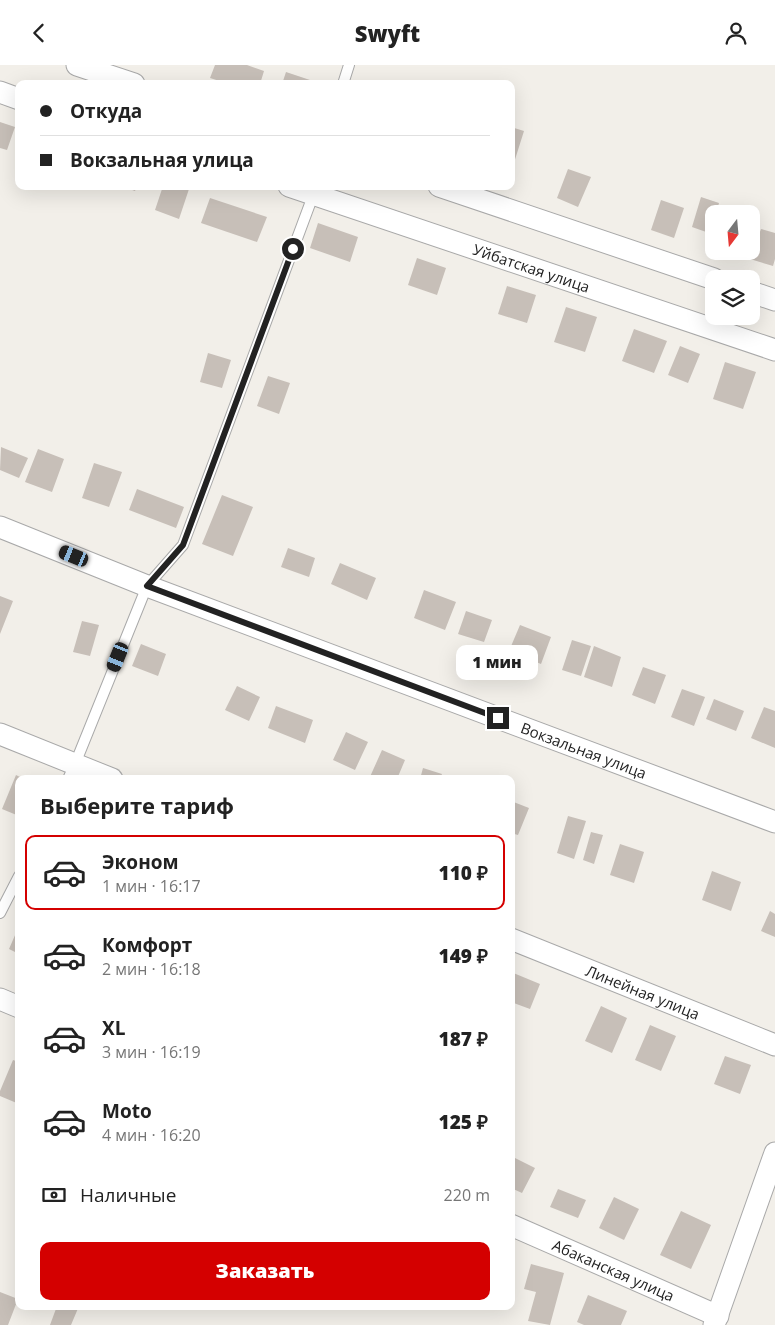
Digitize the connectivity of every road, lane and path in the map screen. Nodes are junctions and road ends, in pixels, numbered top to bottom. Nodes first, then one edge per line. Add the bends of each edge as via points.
1 (77, 65) edge
2 (349, 65) edge
3 (122, 80) edge
4 (344, 80) edge
5 (0, 92) edge
6 (15, 98) edge
7 (314, 190) edge
8 (451, 190) edge
9 (705, 276) edge
10 (760, 295) edge
11 (775, 300) edge
12 (775, 350) edge
13 (0, 527) edge
14 (147, 586) junction
15 (0, 734) edge
16 (71, 771) edge
17 (92, 775) edge
18 (775, 822) edge
19 (15, 884) edge
20 (0, 913) edge
21 (515, 941) edge
22 (0, 999) edge
23 (15, 1005) edge
24 (775, 1045) edge
25 (775, 1153) edge
26 (515, 1227) edge
27 (716, 1320) edge

1 - 3 street
2 - 4 lane
5 - 6 street
7 - 12 street, Уйбатская улица
7 - 14 lane via 183,545
8 - 9 street
10 - 11 street
13 - 14 street, Вокзальная улица
14 - 16 lane
14 - 18 street, Вокзальная улица
15 - 16 street
16 - 17 street
19 - 20 lane
21 - 24 street, Линейная улица
22 - 23 street
25 - 27 street
26 - 27 street, Абаканская улица

